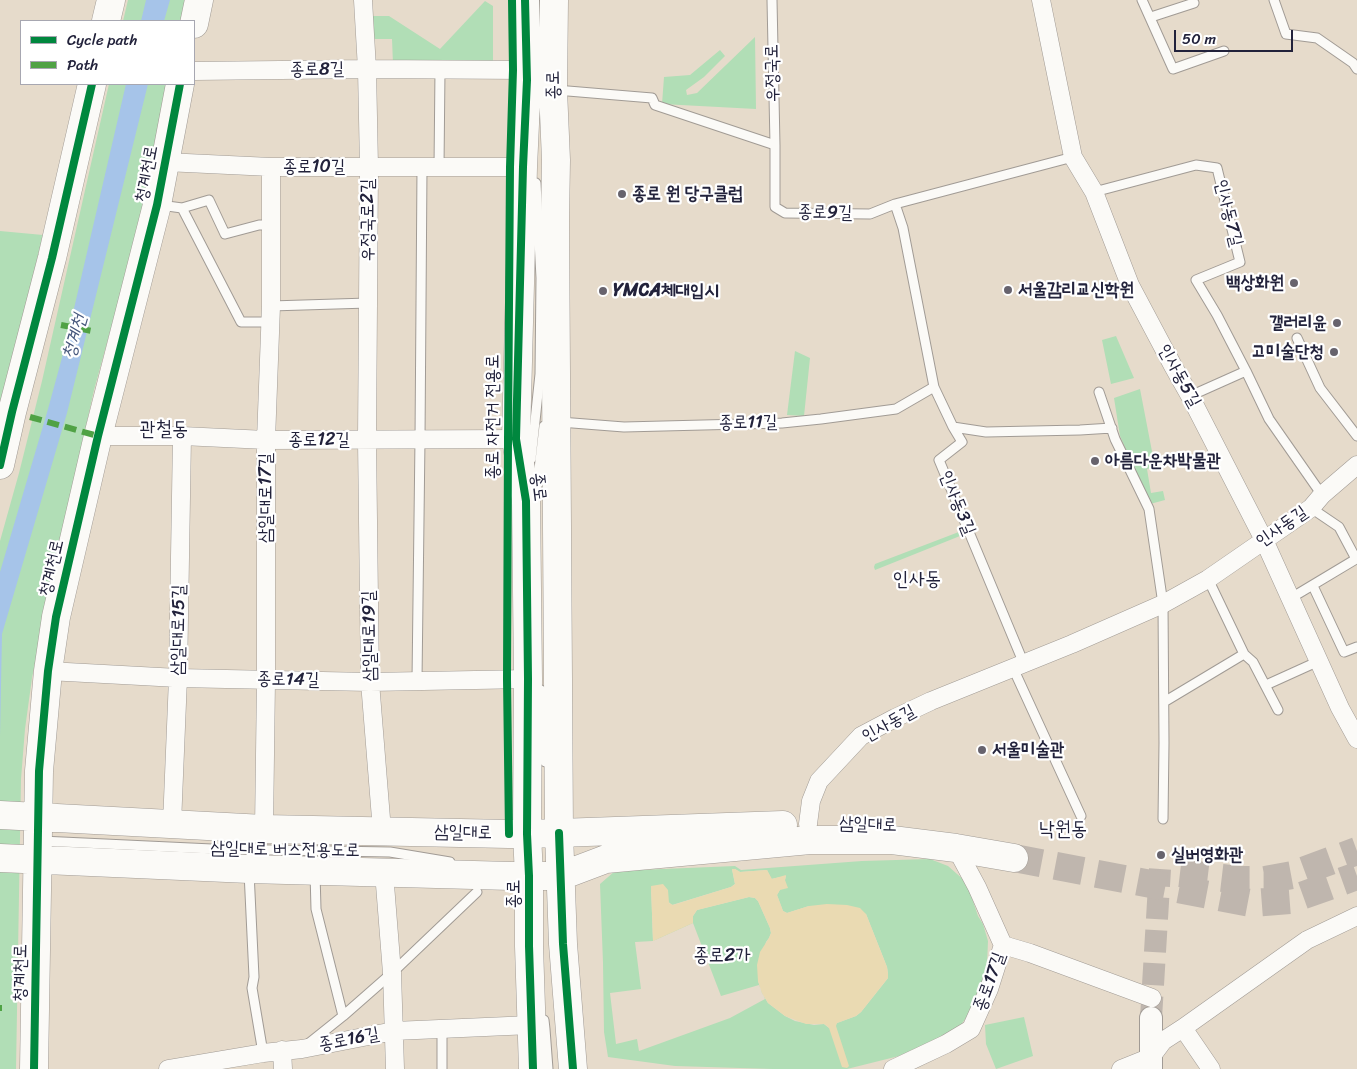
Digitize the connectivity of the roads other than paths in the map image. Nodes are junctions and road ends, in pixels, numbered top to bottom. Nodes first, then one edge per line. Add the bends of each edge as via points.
1 (111, 0) edge
2 (199, 0) edge
3 (363, 0) edge
4 (525, 0) edge
5 (554, 0) edge
6 (772, 0) edge
7 (1041, 0) edge
8 (1142, 0) edge
9 (1274, 0) edge
10 (1194, 3) dead end
11 (1151, 17) junction
12 (106, 20) edge
13 (195, 20) edge
14 (1224, 51) dead end
15 (1356, 65) edge
16 (366, 69) junction
17 (440, 70) junction
18 (195, 71) edge
19 (526, 75) junction
20 (92, 85) edge
21 (180, 85) edge
22 (553, 90) junction
23 (775, 145) junction
24 (1073, 157) junction
25 (165, 162) junction
26 (530, 165) junction
27 (271, 167) junction
28 (369, 167) junction
29 (439, 167) junction
30 (422, 168) junction
31 (1094, 192) junction
32 (895, 204) junction
33 (169, 207) junction
34 (270, 225) junction
35 (368, 303) junction
36 (270, 314) junction
37 (1297, 338) dead end
38 (1246, 371) junction
39 (934, 388) junction
40 (1099, 392) dead end
41 (1190, 396) junction
42 (550, 412) junction
43 (6, 420) edge
44 (953, 427) junction
45 (1112, 428) junction
46 (98, 436) junction
47 (182, 436) junction
48 (1357, 436) edge
49 (516, 439) junction
50 (266, 440) junction
51 (367, 440) junction
52 (420, 440) junction
53 (0, 465) edge
54 (1355, 470) edge
55 (526, 501) junction
56 (1317, 501) junction
57 (1264, 540) junction
58 (1357, 559) edge
59 (1208, 578) junction
60 (1313, 586) junction
61 (1291, 598) junction
62 (1164, 604) junction
63 (536, 617) dead end
64 (1357, 647) edge
65 (1244, 654) junction
66 (1319, 661) junction
67 (1018, 666) junction
68 (48, 671) junction
69 (178, 678) junction
70 (534, 678) junction
71 (266, 680) junction
72 (417, 680) junction
73 (370, 682) junction
74 (1266, 685) junction
75 (1164, 702) junction
76 (1278, 710) dead end
77 (1357, 739) edge
78 (546, 776) dead end
79 (550, 795) dead end
80 (1080, 816) dead end
81 (1163, 819) dead end
82 (172, 824) junction
83 (808, 824) junction
84 (382, 831) junction
85 (412, 832) junction
86 (559, 833) junction
87 (262, 834) junction
88 (527, 834) junction
89 (27, 836) edge
90 (956, 848) junction
91 (249, 869) junction
92 (314, 870) junction
93 (384, 872) junction
94 (530, 876) junction
95 (561, 876) junction
96 (477, 892) dead end
97 (1357, 916) edge
98 (1003, 945) junction
99 (392, 973) junction
100 (1152, 1008) joint
101 (538, 1013) junction
102 (343, 1016) junction
103 (1183, 1028) junction
104 (442, 1029) junction
105 (394, 1031) junction
106 (302, 1049) junction
107 (282, 1050) junction
108 (263, 1053) junction
109 (1151, 1063) edge
110 (34, 1069) edge
111 (168, 1069) edge
112 (283, 1069) edge
113 (395, 1069) edge
114 (442, 1069) edge
115 (533, 1069) edge
116 (548, 1069) edge
117 (573, 1069) edge
118 (893, 1069) edge
119 (1121, 1069) edge
120 (1211, 1069) edge

1 - 12 main road
2 - 13 main road
3 - 16 street, 우정국로2길
4 - 19 main road, 종로
5 - 22 main road, 종로
6 - 23 lane, 우정국로
7 - 24 street, 인사동5길
8 - 11 lane
9 - 15 lane via 1286,34 1317,38
10 - 11 lane
11 - 14 lane via 1173,69
16 - 17 street, 종로8길
16 - 18 street, 종로8길
16 - 28 street, 우정국로2길
17 - 19 street, 종로8길
17 - 29 lane
19 - 26 main road, 종로
20 - 43 main road via 52,258
21 - 25 main road, 청계천로
22 - 23 lane via 652,98 655,105
22 - 42 main road, 종로 via 556,340
23 - 32 lane, 종로9길 via 775,207 784,213 870,214
24 - 31 street, 인사동5길
24 - 32 lane, 종로9길
25 - 27 street, 종로10길
25 - 33 main road, 청계천로
26 - 29 street, 종로10길
26 - 49 main road, 종로
26 - 55 lane via 541,278 540,374
27 - 28 street, 종로10길
27 - 34 street, 삼일대로17길
28 - 30 street, 종로10길
28 - 35 street, 우정국로2길
29 - 30 street, 종로10길
30 - 52 lane
31 - 38 lane, 인사동7길 via 1196,165 1217,168 1240,262 1196,280
31 - 41 street, 인사동5길 via 1130,285
32 - 39 lane, 인사동3길 via 903,228
33 - 34 lane via 208,200 225,234
33 - 36 lane via 241,322
33 - 46 main road, 청계천로
34 - 36 street, 삼일대로17길
35 - 36 lane
35 - 51 street, 우정국로2길
36 - 50 street, 삼일대로17길
37 - 48 lane via 1320,388
38 - 41 lane
38 - 56 lane, 인사동7길 via 1269,419
39 - 42 lane, 종로11길 via 896,408 782,422 624,426
39 - 44 lane, 인사동3길
40 - 45 lane
41 - 57 street, 인사동5길
42 - 63 lane via 532,537
42 - 86 main road, 종로
43 - 53 main road
44 - 45 lane via 986,432
44 - 67 lane, 인사동3길 via 962,442 939,460
45 - 62 lane via 1148,509
46 - 47 street, 종로12길
46 - 68 main road, 청계천로 via 56,617
47 - 50 street, 종로12길
47 - 69 street, 삼일대로15길
49 - 52 street, 종로12길
49 - 55 main road, 종로
50 - 51 street, 종로12길
50 - 71 street, 삼일대로17길
51 - 52 street, 종로12길
51 - 73 street, 삼일대로19길
52 - 72 lane
54 - 56 street, 인사동길
55 - 70 main road, 종로
56 - 57 street, 인사동길
56 - 58 lane, 인사동7길 via 1339,527
57 - 59 street, 인사동길
57 - 61 street, 인사동5길
58 - 60 lane
59 - 62 street, 인사동길
59 - 65 lane
60 - 61 lane
60 - 64 lane via 1344,652
61 - 66 street, 인사동5길
62 - 67 street, 인사동길
62 - 75 lane
65 - 74 lane via 1253,662
65 - 75 lane
66 - 74 lane
66 - 77 street, 인사동5길
67 - 80 lane
67 - 83 street, 인사동길 via 920,706 861,736 819,781 811,801
68 - 69 street, 종로14길
68 - 89 main road, 청계천로 via 39,771
69 - 71 street, 종로14길
69 - 82 street, 삼일대로15길
70 - 72 street, 종로14길
70 - 78 lane
70 - 88 main road, 종로
71 - 73 street, 종로14길
71 - 87 street, 삼일대로17길
72 - 73 street, 종로14길
73 - 84 street, 삼일대로19길
74 - 76 lane
75 - 81 lane
79 - 86 lane
82 - 87 main road, 삼일대로
82 - 89 main road, 삼일대로
83 - 86 main road, 삼일대로
83 - 90 main road, 삼일대로 via 851,823 935,830 1015,851
84 - 85 main road, 삼일대로
84 - 87 main road, 삼일대로
85 - 87 lane via 379,838
85 - 88 main road, 삼일대로
86 - 88 main road, 삼일대로
86 - 95 main road, 종로
88 - 94 main road, 종로
89 - 91 main road, 삼일대로
89 - 94 lane, 삼일대로 버스전용도로 via 212,849 390,852
89 - 110 main road, 청계천로
90 - 95 main road, 삼일대로 via 892,840 810,840 606,859
90 - 98 street
91 - 92 main road, 삼일대로
91 - 108 lane via 252,988
92 - 93 main road, 삼일대로
92 - 102 lane via 316,909
93 - 94 main road, 삼일대로
93 - 99 street
94 - 95 main road, 삼일대로
94 - 101 main road, 종로 via 529,946
95 - 117 main road, 종로
96 - 99 lane
97 - 103 street via 1307,940
98 - 100 street, 종로17길 via 1030,953
98 - 118 street, 종로17길 via 990,989 971,1029
99 - 102 lane
99 - 105 street
100 - 109 street
101 - 104 street, 종로16길
101 - 115 main road, 종로
101 - 116 lane via 546,1029
102 - 106 lane
103 - 109 street via 1163,1041
103 - 120 street
104 - 105 street, 종로16길
104 - 114 lane
105 - 106 street, 종로16길
105 - 113 street
106 - 107 street, 종로16길
107 - 108 street, 종로16길
107 - 112 street
108 - 111 street, 종로16길
109 - 119 street

